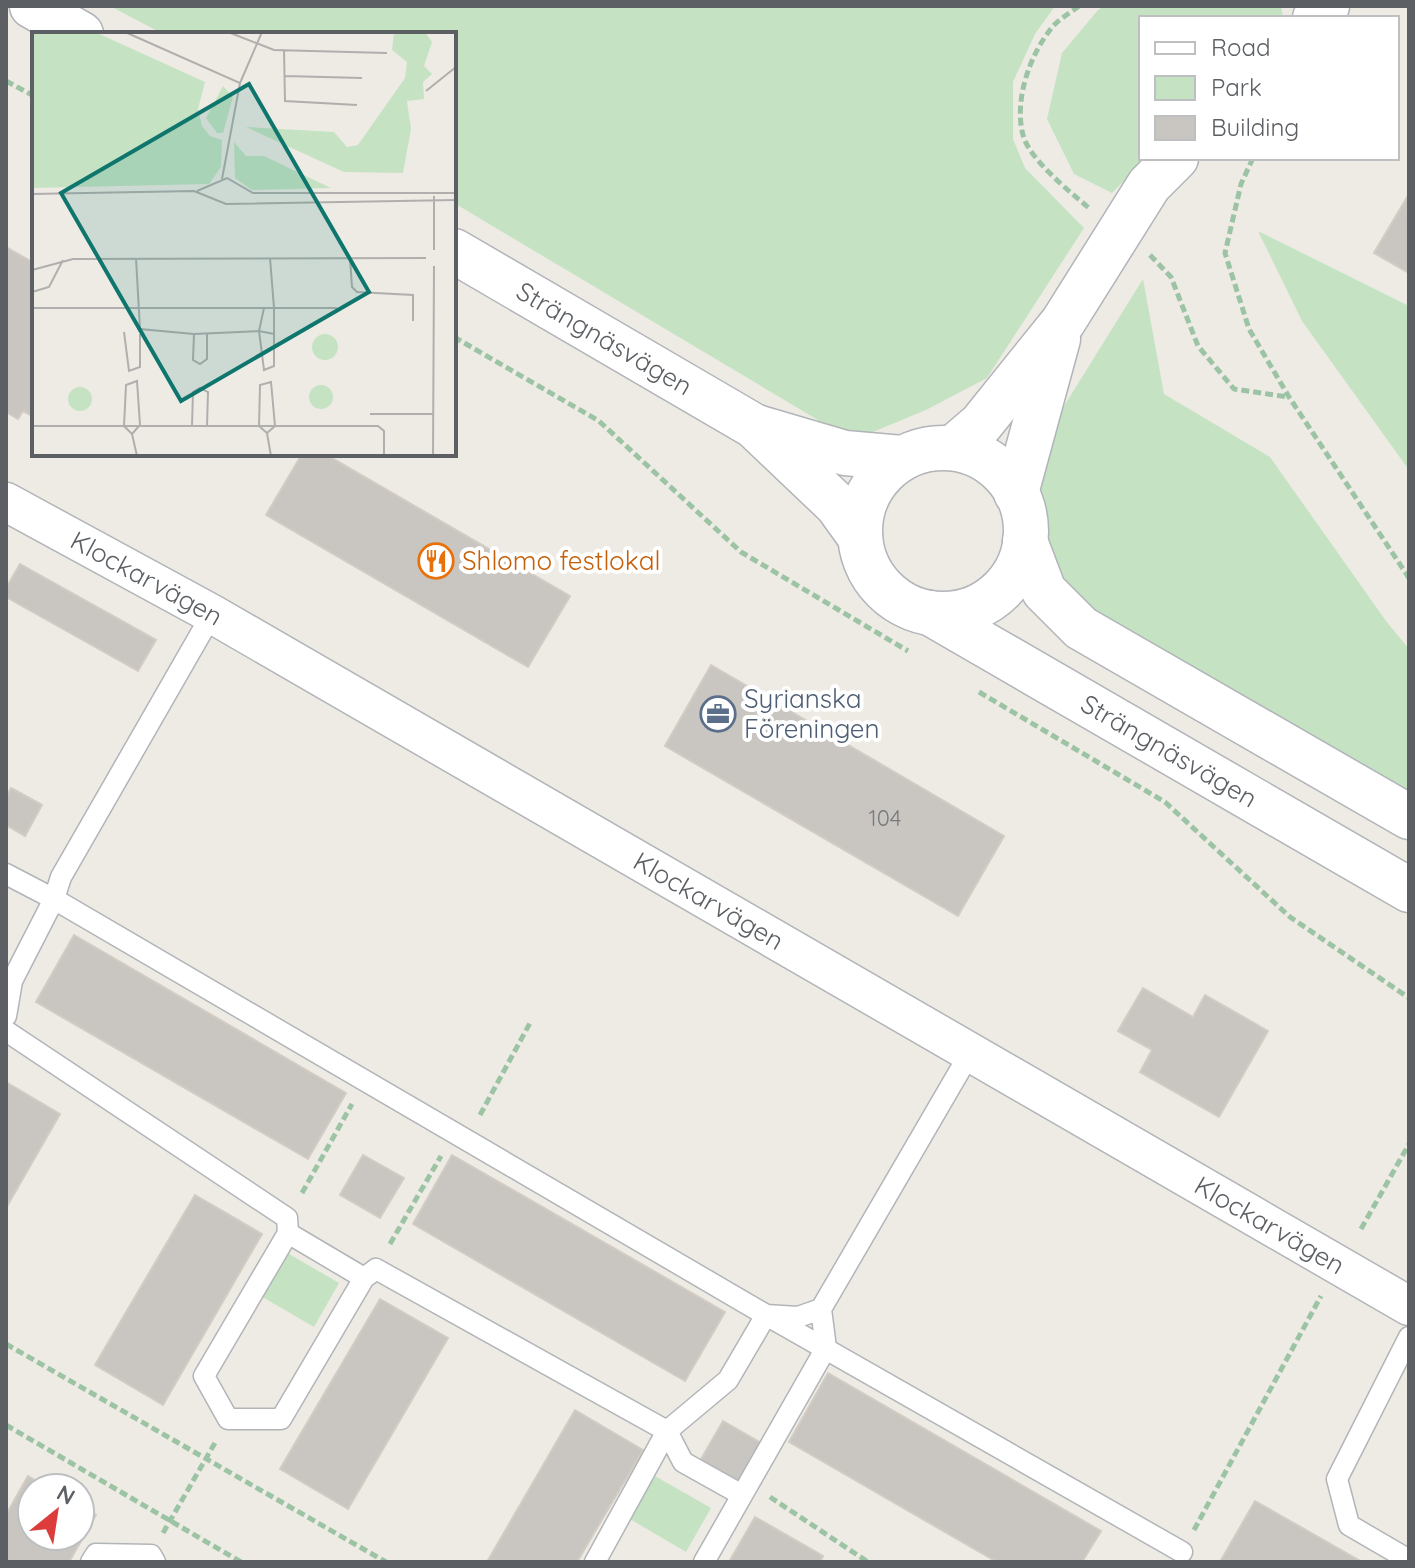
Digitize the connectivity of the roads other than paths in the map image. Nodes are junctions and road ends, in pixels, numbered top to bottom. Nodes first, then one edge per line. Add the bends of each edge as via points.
1 (32, 6) edge
2 (78, 32) edge
3 (1174, 160) edge
4 (456, 252) edge
5 (1063, 322) junction
6 (754, 426) junction
7 (953, 448) junction
8 (902, 458) junction
9 (1016, 493) junction
10 (6, 502) edge
11 (860, 537) junction
12 (1025, 541) junction
13 (930, 613) junction
14 (212, 614) junction
15 (1409, 817) edge
16 (6, 874) edge
17 (1409, 890) edge
18 (54, 899) junction
19 (6, 1016) edge
20 (6, 1031) edge
21 (970, 1053) junction
22 (287, 1226) junction
23 (364, 1278) junction
24 (1409, 1306) edge
25 (821, 1309) junction
26 (766, 1315) junction
27 (1409, 1337) edge
28 (826, 1348) junction
29 (667, 1431) junction
30 (746, 1489) junction
31 (1182, 1552) road end
32 (153, 1558) edge
33 (1409, 1560) edge
34 (91, 1562) edge
35 (595, 1562) edge
36 (704, 1562) edge

1 - 2 main road
3 - 5 main road via 1149,185
4 - 6 main road, Strängnäsvägen
5 - 7 main road via 981,424
5 - 9 main road
6 - 8 main road, Strängnäsvägen via 845,453
6 - 11 main road, Strängnäsvägen via 837,505
7 - 8 main road
7 - 9 main road via 1001,471
8 - 11 main road via 867,496
9 - 12 main road
10 - 14 street, Klockarvägen
11 - 13 main road via 878,583 896,600
12 - 13 main road via 1016,570 996,594 966,610
12 - 15 main road via 1044,591 1081,628
13 - 17 main road, Strängnäsvägen
14 - 18 lane via 61,877
14 - 21 street, Klockarvägen
16 - 18 lane
18 - 19 lane via 12,981
18 - 26 lane
20 - 22 lane
21 - 24 street, Klockarvägen
21 - 25 lane
22 - 23 lane
22 - 23 lane via 204,1376 228,1419 281,1419
23 - 29 lane via 376,1269
25 - 26 lane via 798,1317
25 - 28 lane
26 - 28 lane
26 - 29 lane via 728,1380
27 - 33 lane via 1337,1479 1349,1525
28 - 30 lane
28 - 31 lane
29 - 30 lane via 683,1462
29 - 35 lane
30 - 36 lane
32 - 34 lane via 96,1554

